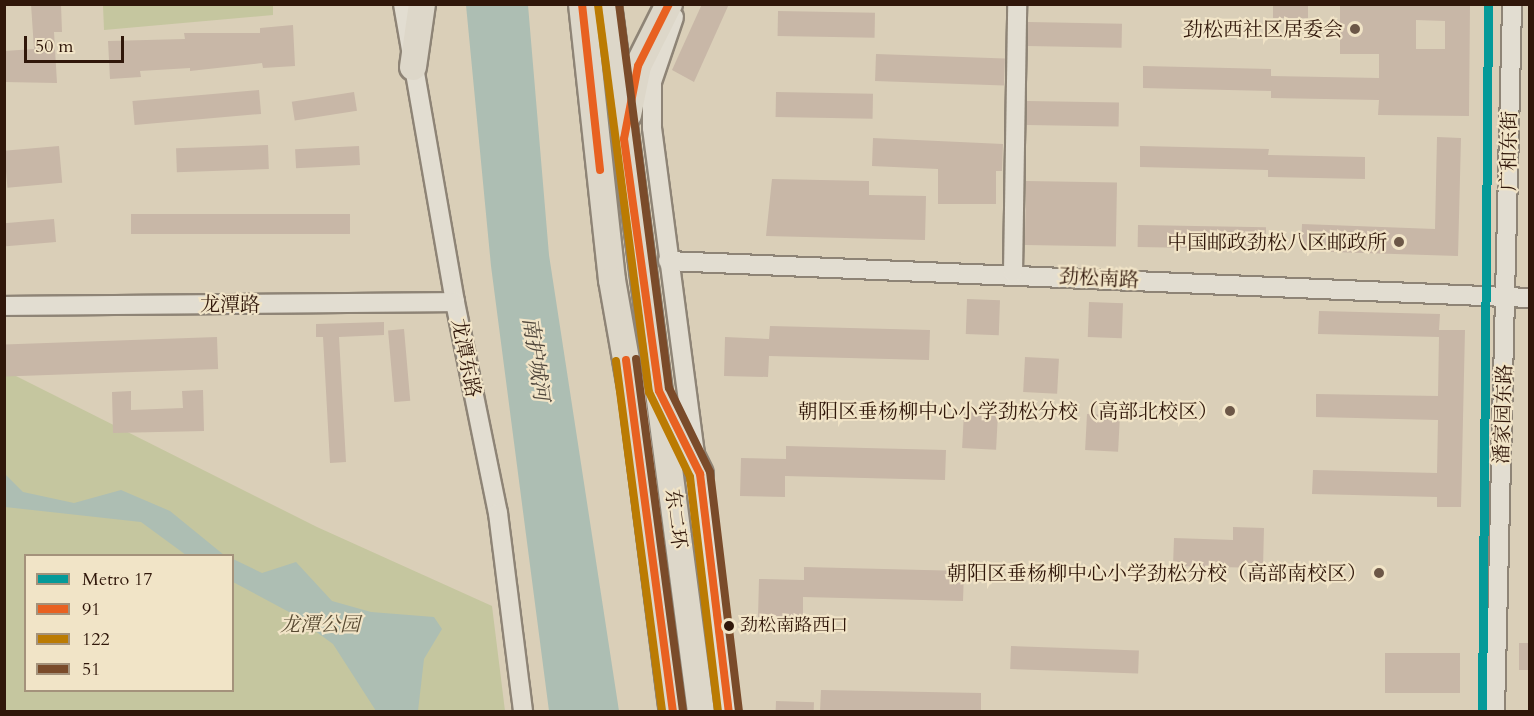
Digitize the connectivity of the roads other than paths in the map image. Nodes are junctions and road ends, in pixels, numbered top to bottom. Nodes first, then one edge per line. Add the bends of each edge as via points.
1 (403, 4) edge
2 (422, 4) edge
3 (608, 4) edge
4 (669, 4) edge
5 (680, 4) edge
6 (1017, 4) edge
7 (1512, 4) edge
8 (580, 11) edge
9 (413, 67) junction
10 (624, 139) junction
11 (668, 261) junction
12 (1013, 273) junction
13 (1506, 297) junction
14 (1530, 298) edge
15 (455, 302) junction
16 (4, 306) edge
17 (659, 391) junction
18 (700, 474) junction
19 (523, 711) edge
20 (673, 711) edge
21 (701, 711) edge
22 (729, 711) edge
23 (1495, 711) edge

1 - 9 street, 龙潭东路
2 - 9 highway
3 - 10 highway, 东二环
4 - 10 highway via 638,66
5 - 11 street via 652,82 652,128
6 - 12 street
7 - 13 street, 广和东街
8 - 20 highway, 东二环 via 612,280 632,394
9 - 15 street, 龙潭东路
10 - 17 highway, 东二环
11 - 12 street, 劲松南路
11 - 18 street
12 - 13 street, 劲松南路
13 - 14 street, 劲松南路
13 - 23 street, 潘家园东路
15 - 16 street, 龙潭路
15 - 19 street, 龙潭东路 via 498,513
17 - 18 highway
17 - 21 highway, 东二环
18 - 22 street

